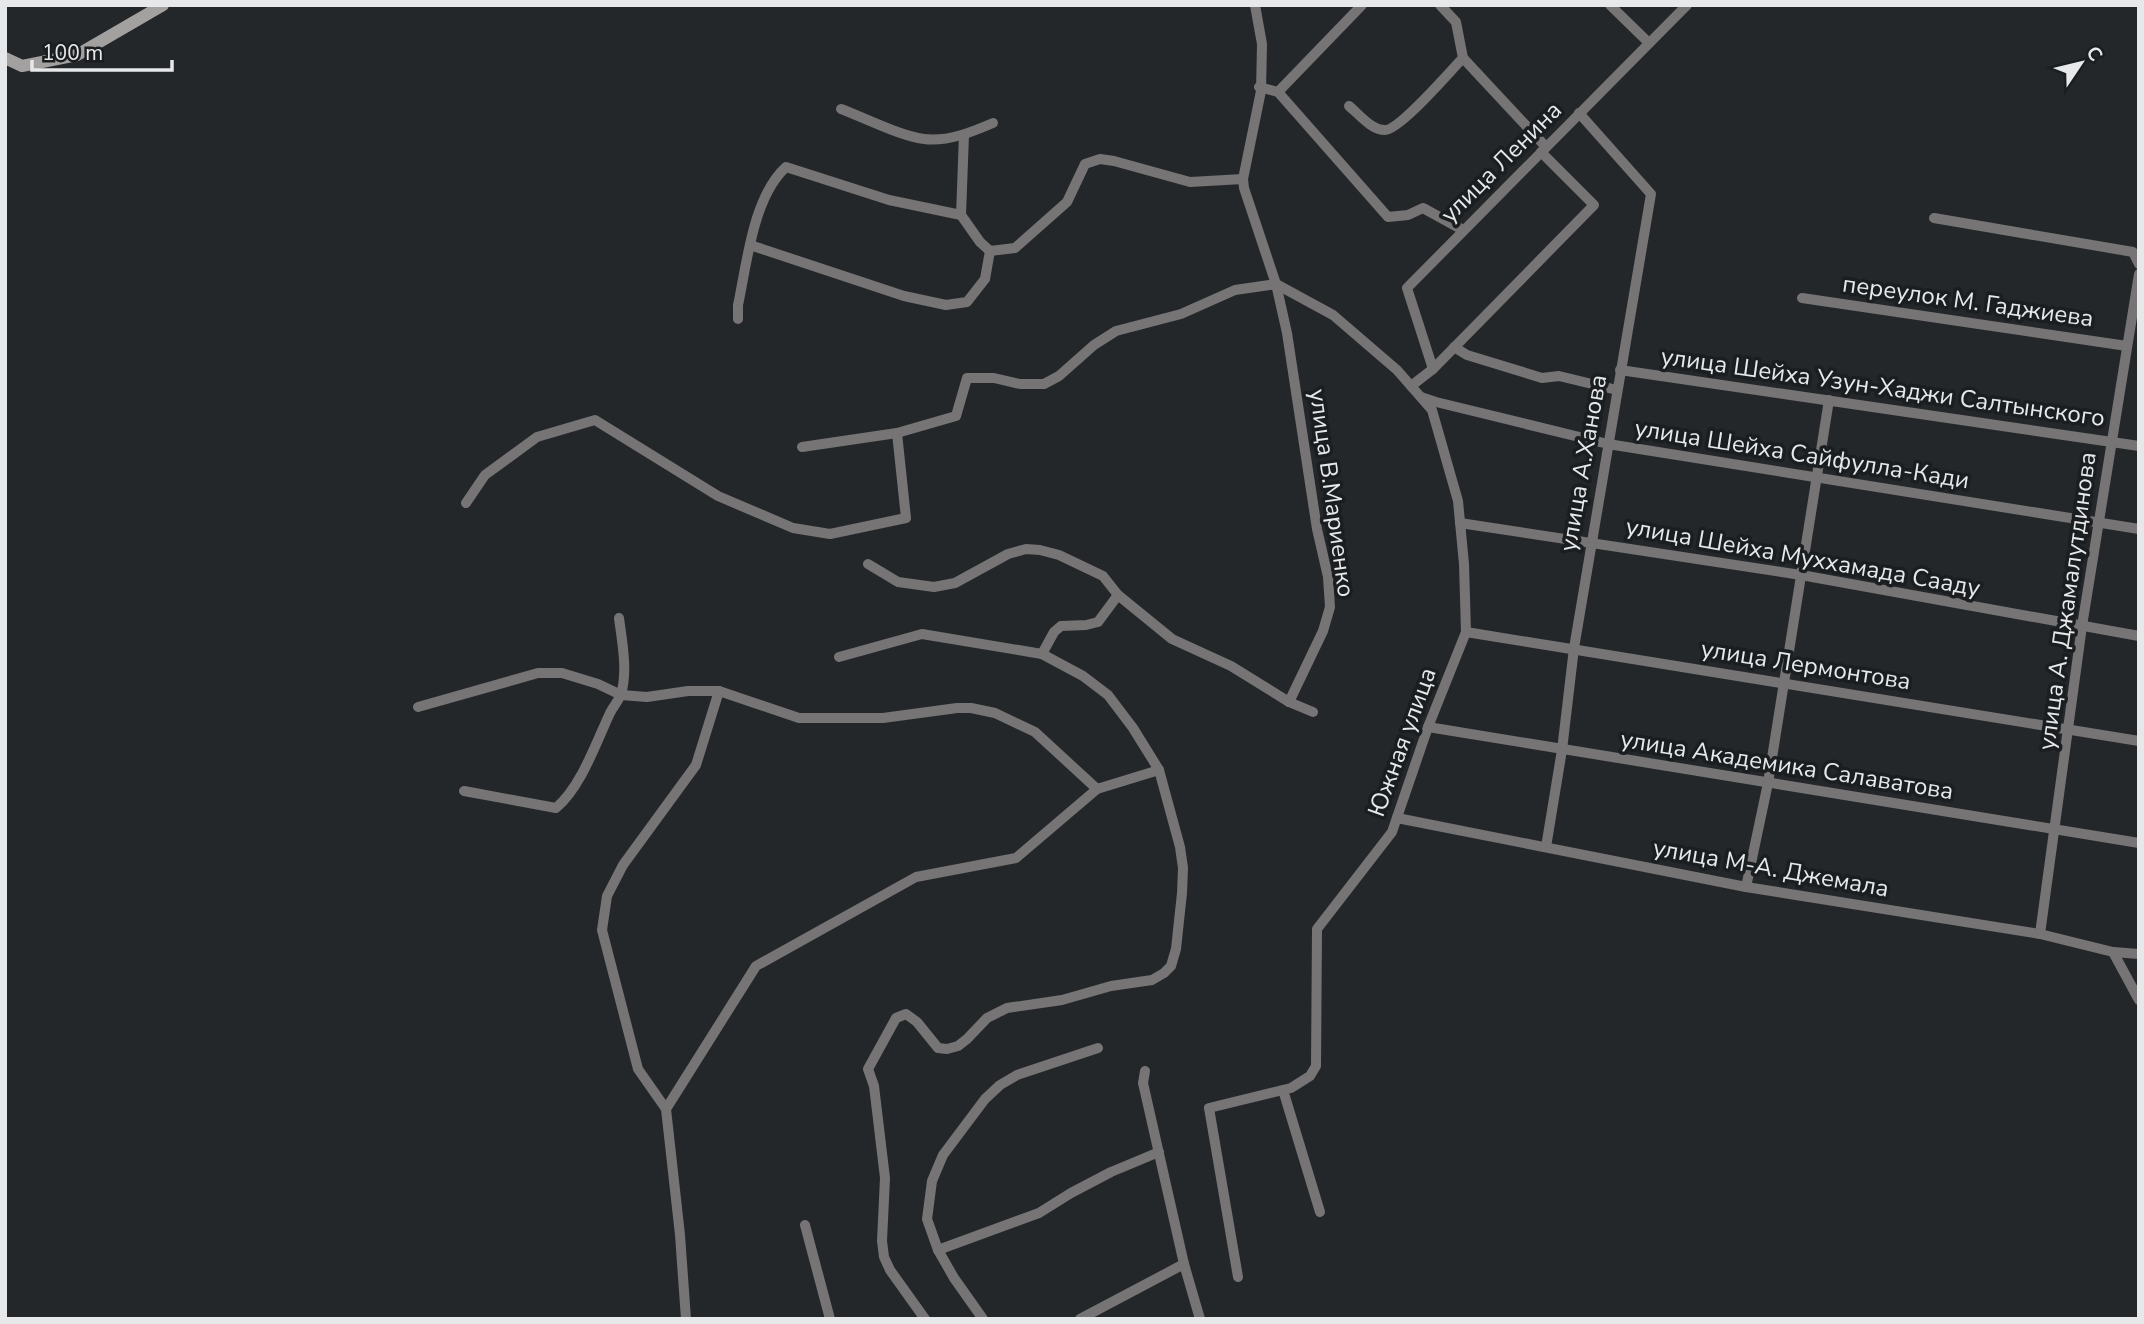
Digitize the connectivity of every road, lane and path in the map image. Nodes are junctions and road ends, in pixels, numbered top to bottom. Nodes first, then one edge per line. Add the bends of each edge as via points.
1 (163, 5) edge
2 (1255, 5) edge
3 (1362, 5) edge
4 (1440, 5) edge
5 (1610, 5) edge
6 (1687, 5) edge
7 (1649, 43) junction
8 (5, 58) edge
9 (1463, 58) junction
10 (1260, 87) junction
11 (1278, 92) junction
12 (1349, 106) dead end
13 (841, 109) dead end
14 (1579, 113) junction
15 (993, 123) dead end
16 (964, 135) junction
17 (1544, 149) junction
18 (1243, 179) junction
19 (961, 215) junction
20 (1934, 218) dead end
21 (1463, 230) junction
22 (750, 245) junction
23 (990, 251) junction
24 (2139, 264) edge
25 (2139, 274) edge
26 (1276, 284) junction
27 (1802, 298) dead end
28 (738, 319) dead end
29 (2127, 346) junction
30 (1454, 347) junction
31 (1433, 369) junction
32 (1620, 370) junction
33 (1411, 386) junction
34 (1617, 390) junction
35 (1420, 397) junction
36 (1829, 400) junction
37 (897, 433) junction
38 (2111, 442) junction
39 (1608, 444) junction
40 (2139, 446) edge
41 (802, 447) dead end
42 (1816, 477) junction
43 (466, 503) dead end
44 (2099, 522) junction
45 (1460, 523) junction
46 (2139, 529) edge
47 (1591, 543) junction
48 (868, 564) dead end
49 (1801, 575) junction
50 (1118, 595) junction
51 (619, 618) dead end
52 (2082, 626) junction
53 (1466, 632) junction
54 (2139, 636) edge
55 (1574, 648) junction
56 (1042, 654) junction
57 (839, 657) dead end
58 (1784, 682) junction
59 (719, 691) junction
60 (621, 695) junction
61 (1289, 702) junction
62 (418, 707) dead end
63 (1312, 712) dead end
64 (1428, 727) junction
65 (2069, 729) junction
66 (2139, 741) edge
67 (1562, 750) junction
68 (1159, 770) junction
69 (1768, 783) junction
70 (1097, 789) junction
71 (464, 791) dead end
72 (1397, 818) junction
73 (2055, 830) junction
74 (2139, 843) edge
75 (1546, 848) junction
76 (1746, 887) junction
77 (2040, 934) junction
78 (2113, 951) junction
79 (2139, 954) edge
80 (2139, 1000) edge
81 (1098, 1048) dead end
82 (1146, 1071) dead end
83 (1283, 1090) junction
84 (666, 1110) junction
85 (1159, 1152) junction
86 (1320, 1212) dead end
87 (805, 1226) dead end
88 (938, 1250) junction
89 (1184, 1264) junction
90 (1238, 1277) dead end
91 (685, 1319) edge
92 (830, 1319) edge
93 (925, 1319) edge
94 (984, 1319) edge
95 (1080, 1319) edge
96 (1200, 1319) edge

1 - 8 street via 77,55 22,66
2 - 10 street via 1262,44
3 - 11 street
4 - 9 street via 1456,22
5 - 7 street
6 - 7 street, улица Ленина
7 - 14 street, улица Ленина
9 - 12 street via 1390,129 1373,127
9 - 17 street
10 - 11 street
10 - 18 street
11 - 21 street via 1388,217 1423,208
13 - 16 street via 925,139
14 - 17 street, улица Ленина
14 - 32 street, улица А.Ханова via 1651,194
15 - 16 street
16 - 19 street
17 - 21 street, улица Ленина
17 - 30 street via 1594,205
18 - 23 street via 1190,182 1100,159 1085,164 1067,202 1015,248
18 - 26 street, улица В.Мариенко
19 - 22 street via 889,200 786,167 755,220
19 - 23 street
20 - 24 street via 2133,252
21 - 31 street, улица Ленина via 1406,288
22 - 23 street via 904,296 946,305 967,302 985,279
22 - 28 street
25 - 29 street, улица А. Джамалутдинова
26 - 33 street, Южная улица via 1332,315
26 - 37 street via 1235,290 1181,314 1116,331 1044,384 967,378 956,416
26 - 61 street, улица В.Мариенко via 1330,607
27 - 29 street, переулок М. Гаджиева
29 - 38 street, улица А. Джамалутдинова
30 - 31 street
30 - 34 street via 1542,378 1559,376
31 - 33 street
32 - 34 street, улица А.Ханова
32 - 36 street, улица Шейха Узун-Хаджи Салтынского
33 - 35 street, Южная улица
34 - 39 street, улица А.Ханова
35 - 39 street, улица Шейха Сайфулла-Кади
35 - 45 street, Южная улица via 1432,410
36 - 38 street, улица Шейха Узун-Хаджи Салтынского
36 - 42 street
37 - 41 street
37 - 43 street via 906,518 830,534 793,528 718,496 595,420 537,437 485,475
38 - 40 street, улица Шейха Узун-Хаджи Салтынского
38 - 44 street, улица А. Джамалутдинова
39 - 42 street, улица Шейха Сайфулла-Кади
39 - 47 street, улица А.Ханова
42 - 44 street, улица Шейха Сайфулла-Кади
42 - 49 street
44 - 46 street, улица Шейха Сайфулла-Кади
44 - 52 street, улица А. Джамалутдинова
45 - 47 street, улица Шейха Муххамада Сааду
45 - 53 street, Южная улица
47 - 49 street, улица Шейха Муххамада Сааду
47 - 55 street, улица А.Ханова
48 - 50 street via 898,582 934,587 955,583 1008,554 1040,550 1103,576
49 - 52 street, улица Шейха Муххамада Сааду
49 - 58 street
50 - 56 street via 1098,622 1060,626
50 - 61 street via 1172,639 1231,666
51 - 60 street via 625,658
52 - 54 street, улица Шейха Муххамада Сааду
52 - 65 street, улица А. Джамалутдинова
53 - 55 street, улица Лермонтова
53 - 64 street, Южная улица
55 - 58 street, улица Лермонтова
55 - 67 street, улица А.Ханова
56 - 57 street via 922,634
56 - 68 street via 1108,695
58 - 65 street, улица Лермонтова
58 - 69 street
59 - 60 street
59 - 70 street via 799,718 883,718 957,708 995,713 1035,732
59 - 84 street via 696,765 623,865 607,895 602,930 638,1069
60 - 62 street via 562,673 538,673
60 - 71 street via 566,799 556,808
61 - 63 street
64 - 67 street, улица Академика Салаватова
64 - 72 street, Южная улица
65 - 66 street, улица Лермонтова
65 - 73 street, улица А. Джамалутдинова
67 - 69 street, улица Академика Салаватова
67 - 75 street, улица А.Ханова
68 - 70 street
68 - 93 street via 1183,867 1176,948 1164,973 1152,980 1007,1008 987,1018 967,1040 947,1049 938,1048 906,1014 896,1018 867,1069 874,1086 885,1178 884,1257
69 - 73 street, улица Академика Салаватова
69 - 76 street
70 - 84 street via 1016,858 916,877 756,966
72 - 75 street, улица М-А. Джемала
72 - 83 street, Южная улица via 1392,832 1317,929 1316,1066 1310,1076
73 - 74 street, улица Академика Салаватова
73 - 77 street, улица А. Джамалутдинова
75 - 76 street, улица М-А. Джемала
76 - 77 street, улица М-А. Джемала
77 - 78 street, улица М-А. Джемала
78 - 79 street, улица М-А. Джемала
78 - 80 street
81 - 88 street via 1017,1074 985,1099 943,1155 932,1181 927,1219
82 - 85 street via 1143,1083
83 - 86 street
83 - 90 street, Южная улица via 1209,1108
84 - 91 street
85 - 88 street via 1111,1172 1039,1213
85 - 89 street
87 - 92 street
88 - 94 street
89 - 95 street
89 - 96 street

